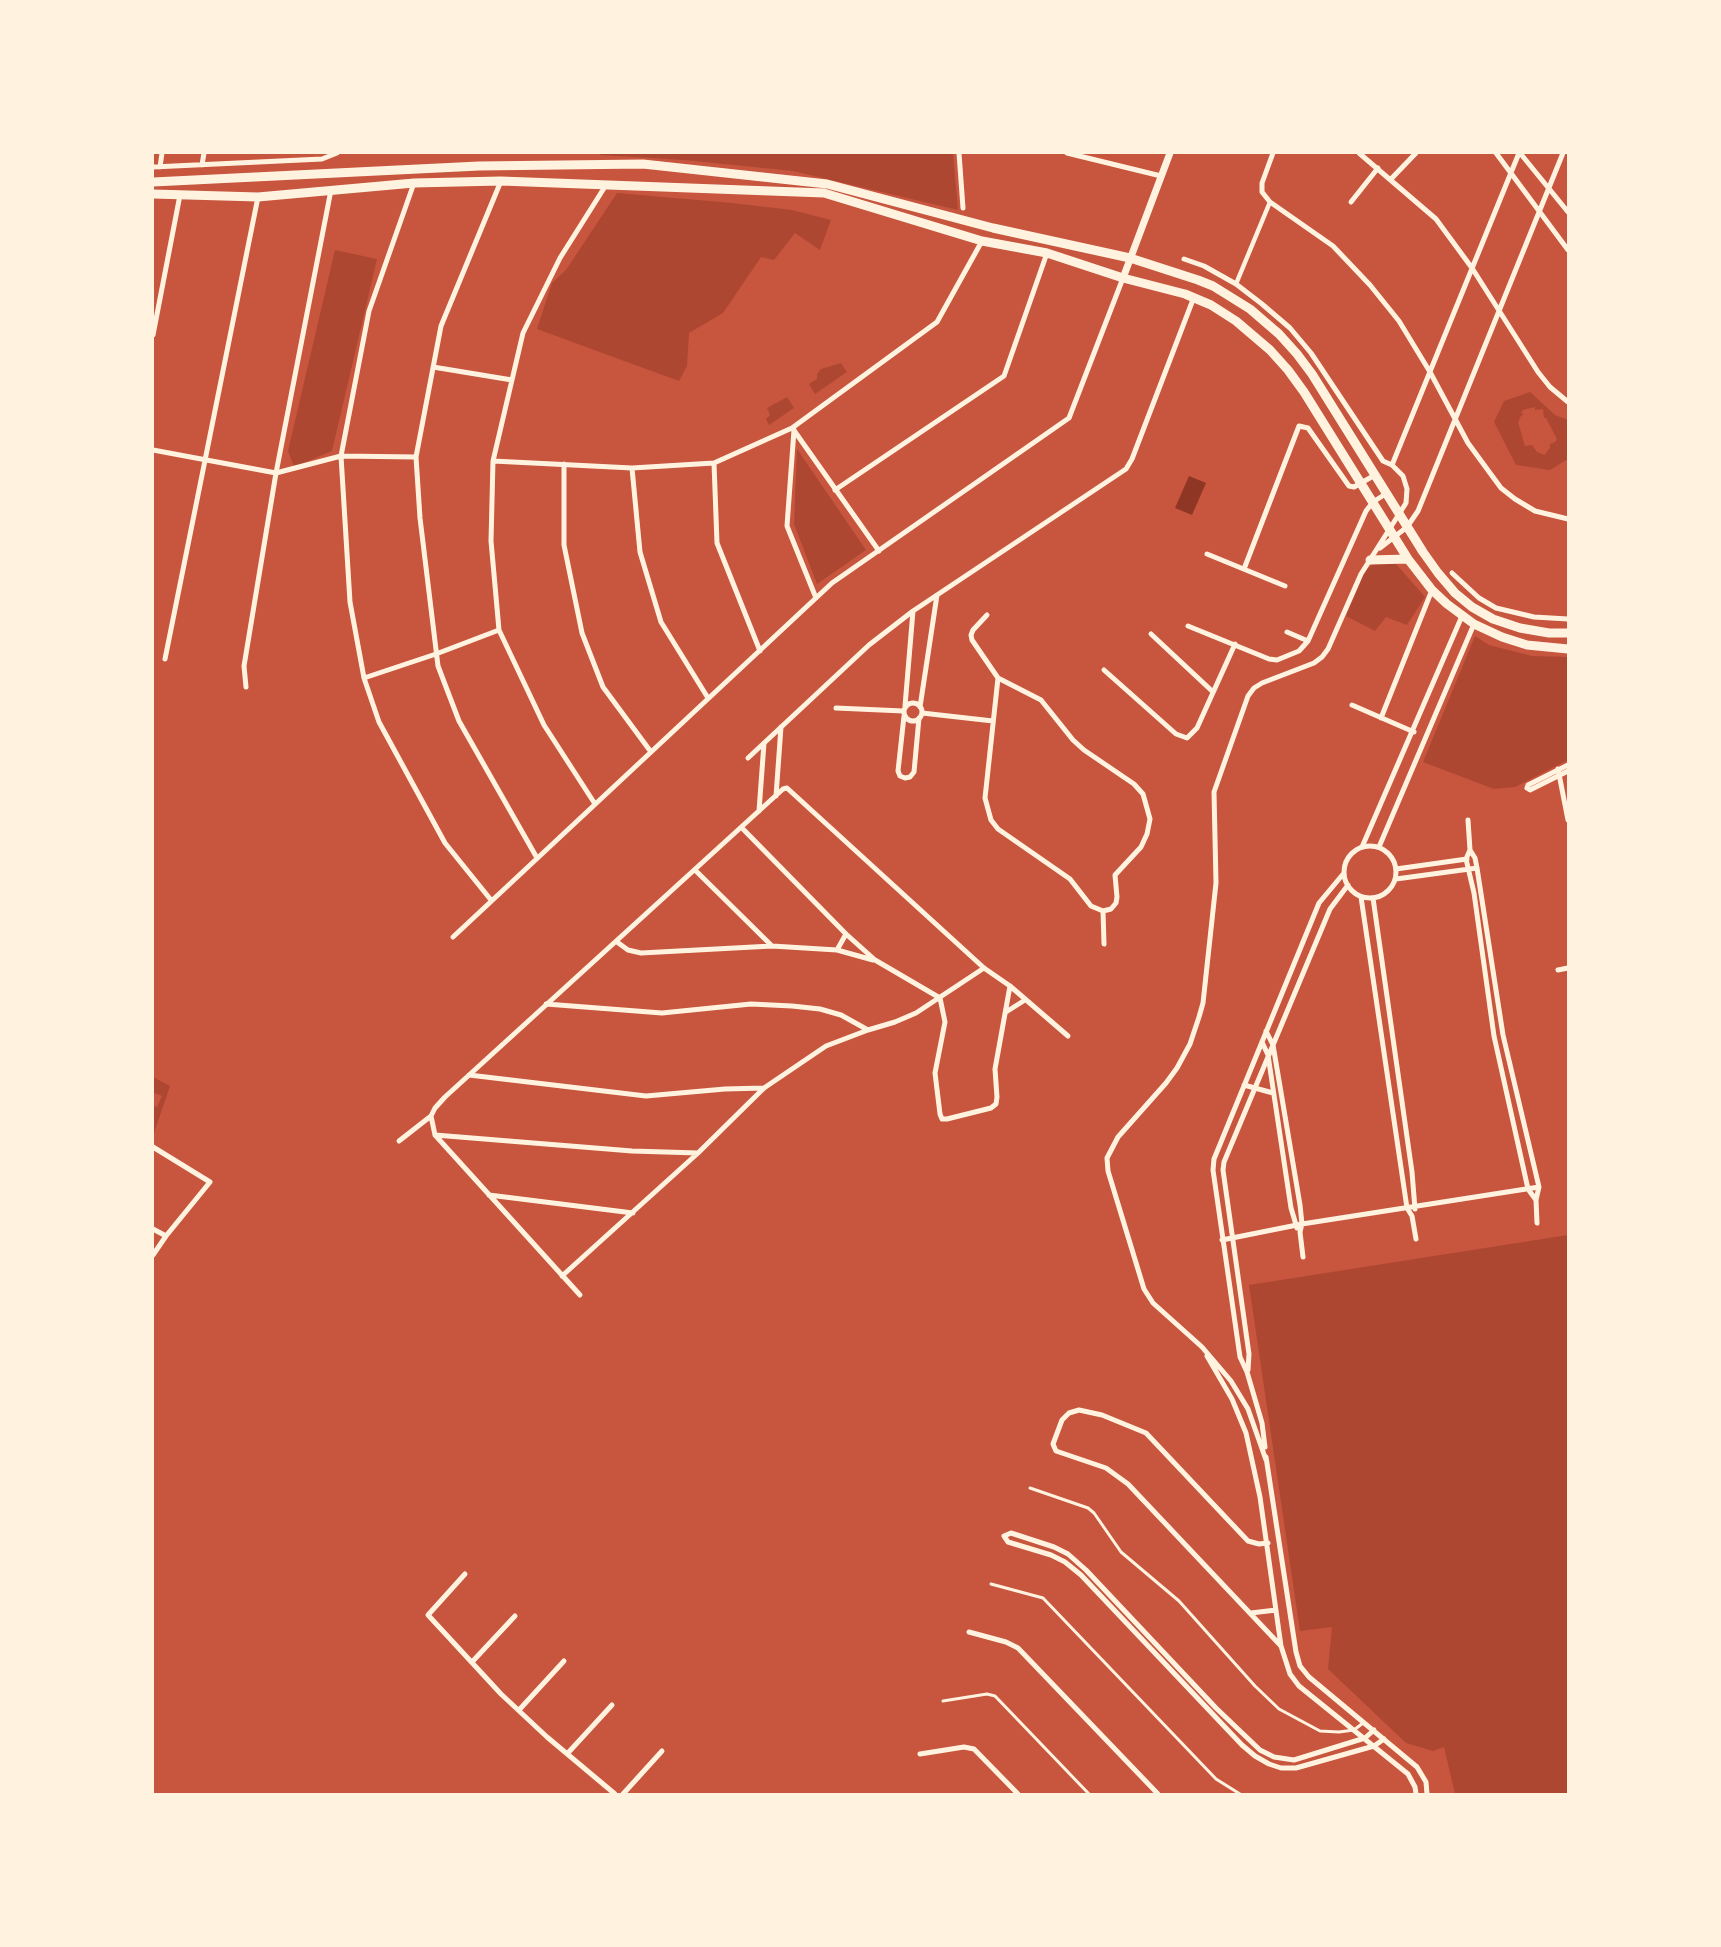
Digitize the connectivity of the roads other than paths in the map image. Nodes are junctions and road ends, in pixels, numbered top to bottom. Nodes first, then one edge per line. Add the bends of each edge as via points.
1 (162, 153) edge
2 (204, 153) edge
3 (337, 153) edge
4 (959, 153) edge
5 (1067, 153) edge
6 (1170, 153) edge
7 (1273, 153) edge
8 (1359, 153) edge
9 (1416, 153) edge
10 (1496, 153) edge
11 (1520, 153) edge
12 (1563, 153) edge
13 (202, 165) junction
14 (153, 167) edge
15 (160, 167) junction
16 (1378, 168) junction
17 (1511, 172) junction
18 (1161, 176) junction
19 (1391, 179) junction
20 (501, 181) junction
21 (153, 182) edge
22 (414, 183) junction
23 (606, 185) junction
24 (1549, 188) junction
25 (331, 189) junction
26 (153, 194) edge
27 (180, 194) junction
28 (258, 197) junction
29 (1270, 202) junction
30 (1352, 202) dead end
31 (963, 208) dead end
32 (1540, 210) junction
33 (1568, 212) edge
34 (982, 241) junction
35 (1568, 250) edge
36 (1047, 253) junction
37 (1130, 258) junction
38 (1184, 259) dead end
39 (1472, 268) junction
40 (1123, 278) junction
41 (1236, 284) junction
42 (1194, 297) junction
43 (1499, 310) junction
44 (153, 335) edge
45 (433, 367) junction
46 (1430, 372) junction
47 (512, 380) junction
48 (1568, 402) edge
49 (1454, 418) junction
50 (793, 429) junction
51 (153, 450) edge
52 (341, 456) junction
53 (416, 457) junction
54 (204, 460) junction
55 (493, 461) junction
56 (714, 463) junction
57 (564, 464) junction
58 (1392, 465) junction
59 (632, 468) junction
60 (276, 473) junction
61 (1375, 475) junction
62 (1362, 484) junction
63 (835, 490) junction
64 (1387, 493) junction
65 (1373, 502) junction
66 (1399, 514) junction
67 (1568, 519) edge
68 (1407, 526) junction
69 (1393, 533) junction
70 (1377, 550) junction
71 (879, 551) junction
72 (1207, 554) dead end
73 (1407, 558) junction
74 (1370, 560) junction
75 (1244, 569) junction
76 (1452, 573) dead end
77 (1285, 586) dead end
78 (1432, 590) junction
79 (937, 595) junction
80 (816, 598) junction
81 (913, 611) junction
82 (987, 615) dead end
83 (1462, 616) junction
84 (1568, 619) edge
85 (1474, 624) junction
86 (1188, 626) dead end
87 (499, 630) junction
88 (1287, 632) dead end
89 (1568, 633) edge
90 (1151, 634) dead end
91 (1454, 636) junction
92 (1308, 641) junction
93 (1467, 641) junction
94 (1235, 644) junction
95 (1568, 649) edge
96 (760, 651) junction
97 (436, 654) junction
98 (165, 659) dead end
99 (1104, 670) dead end
100 (364, 678) junction
101 (998, 678) junction
102 (246, 687) dead end
103 (1212, 691) junction
104 (708, 698) junction
105 (1352, 705) dead end
106 (836, 708) dead end
107 (904, 711) junction
108 (920, 713) junction
109 (1381, 718) junction
110 (993, 721) junction
111 (781, 727) junction
112 (1413, 732) junction
113 (764, 743) junction
114 (651, 752) junction
115 (748, 758) dead end
116 (1568, 765) edge
117 (1568, 771) edge
118 (1558, 772) junction
119 (776, 796) junction
120 (595, 804) junction
121 (759, 811) junction
122 (1468, 820) dead end
123 (1568, 820) edge
124 (742, 828) junction
125 (1379, 847) junction
126 (1362, 848) junction
127 (1470, 850) junction
128 (537, 858) junction
129 (1475, 858) junction
130 (1466, 859) junction
131 (1477, 868) junction
132 (1396, 869) junction
133 (1469, 869) junction
134 (695, 870) junction
135 (1344, 873) junction
136 (1396, 879) junction
137 (1348, 885) junction
138 (1361, 897) junction
139 (1373, 898) junction
140 (491, 900) junction
141 (1103, 911) junction
142 (846, 934) junction
143 (453, 937) dead end
144 (617, 942) junction
145 (1104, 944) dead end
146 (772, 946) junction
147 (837, 950) junction
148 (875, 960) junction
149 (984, 968) junction
150 (1568, 968) edge
151 (1558, 970) dead end
152 (1010, 986) junction
153 (940, 998) junction
154 (1025, 1000) junction
155 (546, 1004) junction
156 (1006, 1012) junction
157 (868, 1030) junction
158 (1266, 1031) junction
159 (1068, 1036) dead end
160 (1262, 1042) junction
161 (1273, 1045) junction
162 (1268, 1055) junction
163 (469, 1075) junction
164 (1244, 1084) junction
165 (765, 1088) junction
166 (1254, 1089) junction
167 (1273, 1093) junction
168 (431, 1116) junction
169 (435, 1135) junction
170 (399, 1142) dead end
171 (153, 1147) edge
172 (698, 1154) junction
173 (1539, 1187) junction
174 (1527, 1189) junction
175 (489, 1195) junction
176 (1536, 1200) junction
177 (1416, 1206) junction
178 (1407, 1208) junction
179 (633, 1213) junction
180 (1412, 1216) junction
181 (1537, 1223) dead end
182 (1302, 1224) junction
183 (1295, 1226) junction
184 (153, 1230) edge
185 (1300, 1232) junction
186 (166, 1236) junction
187 (1234, 1239) junction
188 (1416, 1239) dead end
189 (1222, 1240) junction
190 (153, 1255) edge
191 (1303, 1257) dead end
192 (562, 1276) junction
193 (580, 1295) dead end
194 (1202, 1347) junction
195 (1247, 1372) junction
196 (1266, 1460) junction
197 (1253, 1463) junction
198 (1030, 1488) dead end
199 (1268, 1543) junction
200 (465, 1575) dead end
201 (991, 1584) dead end
202 (1276, 1610) junction
203 (1251, 1613) junction
204 (515, 1616) dead end
205 (969, 1632) dead end
206 (1281, 1646) junction
207 (564, 1661) dead end
208 (472, 1662) junction
209 (943, 1701) dead end
210 (612, 1705) dead end
211 (519, 1710) junction
212 (1364, 1722) junction
213 (1354, 1730) junction
214 (1374, 1730) junction
215 (1365, 1738) junction
216 (1384, 1739) junction
217 (1374, 1746) junction
218 (662, 1751) dead end
219 (567, 1754) junction
220 (920, 1754) dead end
221 (615, 1794) edge
222 (623, 1794) edge
223 (1018, 1794) edge
224 (1089, 1794) edge
225 (1158, 1794) edge
226 (1240, 1794) edge
227 (1416, 1794) edge
228 (1427, 1794) edge

1 - 15 street
2 - 13 street
3 - 13 street via 322,159
4 - 31 street
5 - 18 street
6 - 18 street
7 - 29 street via 1262,183 1262,192
8 - 16 street
9 - 19 street
10 - 17 street
11 - 17 street
11 - 24 street
12 - 24 street
13 - 15 street
14 - 15 street
16 - 19 street
16 - 30 street
17 - 32 street
17 - 39 street
18 - 37 street
19 - 39 street via 1436,219
20 - 22 main road
20 - 23 main road
20 - 45 street via 441,326
21 - 37 main road via 479,166 643,164 827,184 993,228
22 - 25 main road
22 - 52 street via 369,311
23 - 34 main road via 824,193
23 - 47 street via 560,258 523,333
24 - 32 street
24 - 33 street
25 - 28 main road
25 - 60 street
26 - 27 main road
27 - 28 main road
27 - 44 street
28 - 54 street
29 - 41 street
29 - 46 street via 1333,246 1370,285 1399,321
32 - 35 street
32 - 43 street
34 - 36 main road
34 - 50 street via 937,322
36 - 40 main road
36 - 63 street via 1004,376
37 - 40 street
37 - 61 main road via 1213,286 1250,309 1279,334 1312,374
38 - 41 street
39 - 43 street
39 - 46 street
40 - 42 main road
40 - 71 street via 1069,418
41 - 58 street via 1290,328 1311,352 1380,458
42 - 62 main road via 1236,321 1270,350 1304,393
42 - 79 street via 1126,469
43 - 48 street via 1538,372
43 - 49 street
45 - 47 street
45 - 53 street
46 - 49 street
46 - 58 street
47 - 55 street
49 - 67 street via 1501,488 1535,511
49 - 68 street via 1418,510
50 - 56 street
50 - 63 street
50 - 80 street via 787,526
51 - 54 street
52 - 53 street
52 - 60 street
52 - 100 street via 350,602
53 - 97 street
54 - 60 street
54 - 98 street
55 - 57 street
55 - 87 street via 492,541
56 - 59 street
56 - 96 street via 717,543
57 - 59 street
57 - 114 street via 564,545 582,633 603,687
58 - 66 street via 1403,476 1407,489 1406,503
59 - 104 street via 640,552 661,622
60 - 102 street via 244,666
61 - 62 street
61 - 64 main road
62 - 65 main road
62 - 75 street via 1354,487 1345,483 1308,428 1299,426
63 - 71 street
64 - 65 street
64 - 66 main road
65 - 69 main road
65 - 92 street
66 - 68 main road
66 - 69 street
68 - 69 street
68 - 89 main road via 1438,573 1472,607 1520,628
69 - 70 street
69 - 70 street
69 - 73 main road
70 - 74 street
71 - 80 street
72 - 75 street
73 - 74 main road
73 - 78 main road
74 - 194 street via 1322,657 1262,683 1248,696 1216,783 1216,883 1199,1017 1177,1068 1118,1137 1107,1158 1130,1246 1148,1296
75 - 77 street
76 - 84 street via 1496,608 1534,617
78 - 83 main road
78 - 109 street
79 - 81 street
79 - 108 street
80 - 96 street
81 - 107 street
81 - 111 street via 869,645
82 - 101 street via 971,635
83 - 85 main road
83 - 91 street
85 - 93 street
85 - 95 main road via 1527,645
86 - 94 street
87 - 97 street
87 - 120 street via 544,725
88 - 92 street
90 - 103 street
91 - 93 street
91 - 112 street
92 - 94 street via 1299,651 1277,660
93 - 125 street
94 - 103 street
96 - 104 street
97 - 100 street
97 - 128 street via 459,721
99 - 103 street via 1176,734 1187,738 1197,728
100 - 140 street via 379,722 445,843
101 - 110 street
101 - 141 street via 1041,700 1073,740 1143,794 1150,819 1147,834 1141,847 1115,875 1116,903
104 - 114 street
105 - 109 street
106 - 107 street
107 - 108 street via 912,721
107 - 108 street via 912,702
107 - 108 street via 898,771 905,778 914,772
108 - 110 street
109 - 112 street
110 - 141 street via 985,798 992,820 998,829 1058,869 1091,906
111 - 113 street
111 - 119 street
112 - 126 street
113 - 115 street
113 - 121 street
114 - 120 street
116 - 118 street
117 - 118 street
118 - 118 street via 1528,785 1527,788 1530,790
118 - 123 street
119 - 121 street
119 - 149 street via 787,788
120 - 128 street
121 - 124 street
122 - 127 street
124 - 134 street
124 - 142 street
125 - 126 street
125 - 132 street via 1391,856
126 - 135 street via 1349,857
127 - 129 street
127 - 130 street
128 - 140 street
129 - 130 street
129 - 131 street
130 - 132 street
130 - 133 street
131 - 133 street
131 - 173 street via 1503,1035
132 - 136 street
133 - 136 street
133 - 174 street via 1494,1036
134 - 144 street
134 - 146 street
135 - 137 street
135 - 158 street via 1319,903
136 - 139 street via 1388,891
137 - 138 street
137 - 161 street via 1330,909
138 - 139 street
138 - 178 street
139 - 177 street
140 - 143 street
141 - 145 street
142 - 147 street
142 - 148 street
144 - 146 street via 640,953
144 - 155 street
146 - 147 street
147 - 148 street
148 - 153 street
149 - 152 street
149 - 153 street
150 - 151 street
152 - 154 street
152 - 156 street
153 - 156 street via 945,1022 935,1073 942,1119 996,1104 995,1069
153 - 157 street via 916,1013
154 - 156 street
154 - 159 street
155 - 157 street via 662,1013 751,1004 792,1006 841,1015
155 - 163 street
157 - 165 street via 826,1046
158 - 160 street
158 - 161 street
160 - 162 street
160 - 164 street
161 - 162 street
161 - 182 street
162 - 166 street
162 - 167 street
163 - 165 street via 646,1096
163 - 168 street
164 - 166 street
164 - 189 street via 1214,1159
165 - 172 street
166 - 167 street
166 - 187 street via 1222,1170
167 - 183 street
168 - 169 street
168 - 170 street
169 - 172 street
169 - 175 street
171 - 186 street via 210,1182
172 - 179 street
173 - 174 street
173 - 176 street
174 - 176 street
174 - 177 street
175 - 179 street
175 - 192 street
176 - 181 street
177 - 178 street
177 - 180 street
178 - 180 street
178 - 182 street
179 - 192 street
180 - 188 street
182 - 183 street
182 - 185 street
183 - 185 street
183 - 187 street
184 - 186 street
185 - 191 street
186 - 190 street
187 - 189 street
187 - 195 street via 1249,1354
189 - 195 street via 1240,1357
192 - 193 street
194 - 196 street via 1239,1392
194 - 197 street via 1240,1416
195 - 196 street via 1262,1423
196 - 197 street
196 - 212 street via 1300,1666
197 - 199 street
198 - 213 lane via 1094,1513 1121,1552 1179,1601 1279,1709 1320,1731
199 - 202 street
199 - 203 street via 1248,1541 1146,1433 1079,1410 1062,1420 1053,1444 1056,1451 1118,1475
200 - 208 street via 428,1615
201 - 226 lane via 1043,1598 1216,1779
202 - 203 street
202 - 206 street
203 - 206 street
204 - 208 street
205 - 225 street via 1018,1648
206 - 213 street via 1290,1674 1299,1686
207 - 211 street
208 - 211 street
209 - 224 lane via 995,1696
210 - 219 street
211 - 219 street
212 - 213 lane
212 - 214 street
213 - 215 street
214 - 215 street
214 - 216 street
215 - 217 street
215 - 217 street via 1294,1760 1260,1750 1068,1554 1011,1533 1004,1536 1008,1542 1065,1562 1081,1575 1255,1756 1281,1768 1296,1768
216 - 217 street
216 - 228 street via 1417,1767 1426,1782
217 - 227 street via 1408,1774
218 - 222 street
219 - 221 street
220 - 223 street via 974,1749

